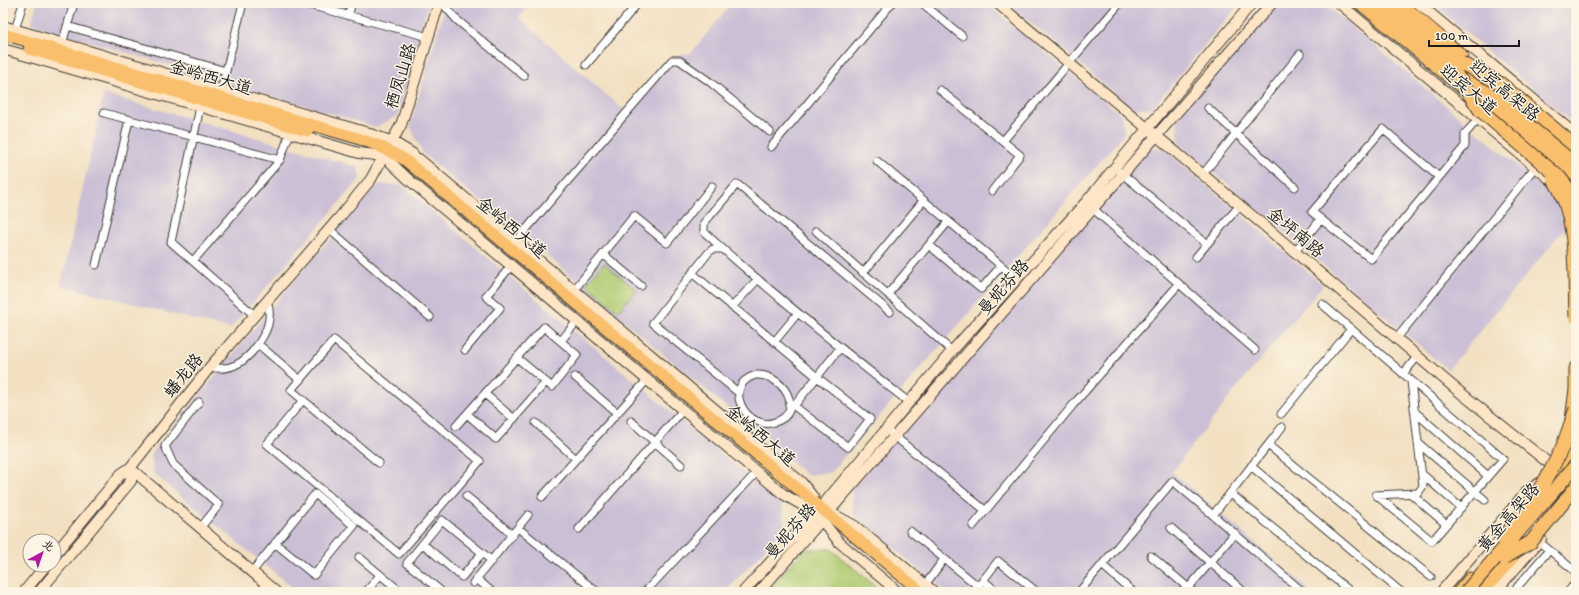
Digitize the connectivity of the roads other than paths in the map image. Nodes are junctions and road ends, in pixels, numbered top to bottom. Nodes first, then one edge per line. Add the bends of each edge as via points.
1 (23, 3) edge
2 (74, 3) edge
3 (243, 3) edge
4 (302, 3) edge
5 (352, 3) edge
6 (440, 3) edge
7 (638, 3) edge
8 (892, 3) edge
9 (922, 3) edge
10 (997, 3) edge
11 (1120, 3) edge
12 (1252, 3) edge
13 (1272, 3) edge
14 (1339, 3) edge
15 (1359, 3) edge
16 (1373, 3) edge
17 (1390, 3) edge
18 (1418, 3) edge
19 (1405, 7) edge
20 (348, 16) junction
21 (3, 26) edge
22 (67, 26) junction
23 (1447, 27) junction
24 (14, 30) junction
25 (3, 34) edge
26 (962, 36) dead end
27 (429, 37) junction
28 (1384, 40) junction
29 (3, 42) edge
30 (62, 44) junction
31 (3, 50) edge
32 (1300, 54) dead end
33 (1423, 55) junction
34 (1069, 62) junction
35 (586, 65) dead end
36 (1458, 67) junction
37 (226, 71) junction
38 (524, 76) dead end
39 (940, 90) dead end
40 (221, 91) junction
41 (200, 107) junction
42 (1208, 108) dead end
43 (104, 113) dead end
44 (1478, 118) junction
45 (129, 120) junction
46 (1148, 128) junction
47 (770, 132) dead end
48 (290, 133) junction
49 (1236, 133) junction
50 (1156, 135) junction
51 (1576, 135) edge
52 (193, 136) junction
53 (1003, 141) junction
54 (771, 147) dead end
55 (1576, 147) edge
56 (386, 153) junction
57 (1576, 153) edge
58 (280, 160) junction
59 (1576, 160) edge
60 (877, 161) dead end
61 (1538, 164) junction
62 (1119, 171) junction
63 (1202, 174) junction
64 (1576, 174) edge
65 (1439, 177) junction
66 (1576, 185) edge
67 (712, 186) dead end
68 (1295, 187) dead end
69 (992, 191) dead end
70 (1576, 198) edge
71 (923, 201) junction
72 (1576, 202) edge
73 (1089, 205) junction
74 (1240, 205) junction
75 (1321, 219) junction
76 (948, 222) junction
77 (329, 229) junction
78 (816, 231) dead end
79 (516, 241) junction
80 (1207, 244) junction
81 (929, 245) junction
82 (723, 249) junction
83 (1295, 252) junction
84 (603, 254) junction
85 (1196, 257) dead end
86 (193, 261) junction
87 (96, 265) dead end
88 (511, 266) junction
89 (1001, 266) junction
90 (692, 273) junction
91 (863, 273) junction
92 (758, 279) junction
93 (1017, 279) junction
94 (1179, 284) junction
95 (641, 286) dead end
96 (574, 290) junction
97 (888, 294) junction
98 (267, 300) junction
99 (1322, 304) dead end
100 (732, 307) junction
101 (890, 312) dead end
102 (798, 313) junction
103 (254, 315) junction
104 (430, 317) dead end
105 (1576, 317) edge
106 (577, 322) junction
107 (1351, 329) junction
108 (1397, 338) junction
109 (561, 341) junction
110 (775, 341) junction
111 (258, 344) junction
112 (840, 348) junction
113 (464, 350) dead end
114 (1255, 350) dead end
115 (952, 351) junction
116 (1418, 356) junction
117 (517, 358) junction
118 (210, 367) junction
119 (1576, 368) edge
120 (1403, 374) junction
121 (575, 377) dead end
122 (817, 377) junction
123 (300, 380) junction
124 (646, 380) junction
125 (1411, 381) junction
126 (546, 382) junction
127 (738, 393) junction
128 (485, 394) junction
129 (303, 400) junction
130 (199, 402) dead end
131 (910, 403) junction
132 (792, 405) junction
133 (1576, 408) edge
134 (683, 410) junction
135 (1415, 412) junction
136 (617, 413) junction
137 (467, 414) junction
138 (1281, 414) dead end
139 (750, 417) junction
140 (514, 419) junction
141 (631, 421) dead end
142 (536, 423) dead end
143 (456, 426) dead end
144 (1282, 427) dead end
145 (740, 431) junction
146 (1574, 432) edge
147 (891, 433) junction
148 (655, 442) junction
149 (1418, 443) junction
150 (1268, 445) junction
151 (1576, 452) edge
152 (576, 459) junction
153 (379, 464) dead end
154 (1550, 464) junction
155 (681, 465) dead end
156 (1576, 465) edge
157 (1251, 466) junction
158 (130, 468) junction
159 (1560, 471) junction
160 (757, 472) junction
161 (1422, 474) junction
162 (1488, 476) junction
163 (1576, 484) edge
164 (1528, 490) junction
165 (1475, 491) junction
166 (1230, 493) junction
167 (1411, 494) junction
168 (466, 496) dead end
169 (542, 497) dead end
170 (1485, 500) dead end
171 (1461, 508) junction
172 (986, 511) junction
173 (822, 513) junction
174 (528, 515) dead end
175 (1213, 515) junction
176 (1446, 524) junction
177 (973, 526) dead end
178 (200, 528) junction
179 (518, 528) junction
180 (1171, 528) dead end
181 (579, 529) dead end
182 (910, 531) dead end
183 (1235, 533) junction
184 (513, 535) junction
185 (1535, 539) junction
186 (275, 543) junction
187 (423, 544) junction
188 (62, 545) edge
189 (1549, 550) junction
190 (482, 553) junction
191 (1151, 556) dead end
192 (1502, 556) junction
193 (359, 557) dead end
194 (944, 559) junction
195 (492, 561) junction
196 (1210, 562) junction
197 (1102, 565) junction
198 (252, 572) junction
199 (1576, 572) edge
200 (39, 573) edge
201 (380, 575) junction
202 (1431, 578) dead end
203 (983, 580) junction
204 (1576, 582) edge
205 (923, 588) edge
206 (976, 589) edge
207 (646, 591) edge
208 (1188, 591) edge
209 (1299, 591) edge
210 (24, 592) edge
211 (39, 592) edge
212 (276, 592) edge
213 (366, 592) edge
214 (401, 592) edge
215 (442, 592) edge
216 (492, 592) edge
217 (597, 592) edge
218 (743, 592) edge
219 (759, 592) edge
220 (898, 592) edge
221 (911, 592) edge
222 (934, 592) edge
223 (997, 592) edge
224 (1037, 592) edge
225 (1079, 592) edge
226 (1133, 592) edge
227 (1244, 592) edge
228 (1351, 592) edge
229 (1401, 592) edge
230 (1441, 592) edge
231 (1458, 592) edge
232 (1466, 592) edge
233 (1475, 592) edge
234 (1483, 592) edge
235 (1495, 592) edge
236 (1513, 592) edge
237 (1568, 592) edge

1 - 24 street
2 - 22 street
3 - 37 street
4 - 20 street
5 - 20 street
6 - 27 street, 栖凤山路
6 - 38 street
7 - 35 street
8 - 54 street
9 - 26 street
10 - 34 street, 金坪南路
11 - 34 street
12 - 46 street, 曼妮芬路
13 - 50 street, 曼妮芬路
14 - 28 street, 迎宾大道
15 - 33 main road, 迎宾大道
16 - 36 highway, 迎宾高架路
17 - 36 highway, 迎宾高架路
18 - 23 street, 迎宾大道
19 - 23 street
19 - 57 main road, 迎宾大道
20 - 27 street
21 - 24 street
22 - 30 street
22 - 37 street
23 - 51 street, 迎宾大道
24 - 30 street
25 - 56 main road, 金岭西大道 via 356,138
27 - 56 street, 栖凤山路 via 407,108
28 - 33 street
28 - 44 street, 迎宾大道
29 - 56 main road, 金岭西大道
30 - 40 street
31 - 41 street
32 - 49 street
33 - 66 main road, 迎宾大道
34 - 46 street, 金坪南路
34 - 53 street
36 - 55 highway, bridge via 1501,84
36 - 59 highway, 迎宾高架路, bridge
36 - 61 highway, bridge via 1480,110
36 - 64 highway, 迎宾高架路, bridge
37 - 40 street
39 - 53 street
40 - 56 street via 365,132
41 - 48 street
41 - 52 street
42 - 49 street
43 - 45 street
44 - 61 street, 迎宾大道
44 - 65 street via 1465,134 1465,146
45 - 52 street
45 - 87 street
46 - 50 street, 金坪南路
46 - 62 street, 曼妮芬路
47 - 79 street via 710,82 679,60 672,60
48 - 56 street via 359,153
48 - 58 street
49 - 63 street
49 - 68 street
50 - 62 street, 曼妮芬路
50 - 63 street, 金坪南路
52 - 58 street
52 - 86 street via 171,242
53 - 69 street via 1020,155
56 - 77 street, 蟠龙路 via 371,179
56 - 79 street via 419,159
56 - 88 street via 408,179
56 - 173 main road, 金岭西大道 via 414,167
58 - 86 street
60 - 71 street
61 - 70 highway, bridge via 1560,178
61 - 72 street, 迎宾大道
61 - 105 highway, bridge via 1554,179 1568,212 1573,246
61 - 108 street
62 - 73 street, 曼妮芬路
62 - 80 street
63 - 74 street, 金坪南路
65 - 75 street via 1371,259
65 - 75 street via 1383,129 1312,212
67 - 84 street via 667,243 634,216
71 - 76 street
71 - 91 street
73 - 93 street, 曼妮芬路
73 - 94 street
73 - 147 street, 曼妮芬路
74 - 80 street
74 - 83 street, 金坪南路
75 - 83 street
76 - 81 street
76 - 89 street
77 - 98 street, 蟠龙路
77 - 104 street
78 - 91 street
79 - 96 street
80 - 85 street
81 - 89 street via 981,289
81 - 97 street
82 - 90 street via 713,249 709,252
82 - 92 street
82 - 101 street via 704,232 704,223 737,184
83 - 108 street, 金坪南路
84 - 95 street
84 - 96 street
86 - 103 street
88 - 106 street
88 - 113 street via 486,296 500,308
89 - 93 street
90 - 100 street
90 - 127 street via 653,323
91 - 97 street
92 - 100 street
92 - 102 street
93 - 115 street, 曼妮芬路
94 - 114 street
94 - 172 street via 1073,405
96 - 145 street
97 - 115 street
98 - 103 street, 蟠龙路
98 - 111 street via 270,312 268,324
99 - 107 street
100 - 110 street
102 - 110 street
102 - 112 street
103 - 118 street, 蟠龙路
106 - 109 street
106 - 124 street
107 - 120 street
107 - 138 street
108 - 116 street, 金坪南路
109 - 117 street via 544,327
109 - 126 street via 577,355 552,387
110 - 122 street
111 - 118 street via 249,356 236,366
111 - 123 street
112 - 122 street
112 - 131 street
115 - 131 street, 曼妮芬路
116 - 120 street
116 - 154 street, 金坪南路
117 - 126 street
117 - 128 street
118 - 158 street, 蟠龙路
119 - 146 highway, bridge
120 - 125 street
121 - 136 street
122 - 132 street
122 - 132 street via 870,419 848,448
123 - 129 street via 291,390
123 - 129 street via 334,340 480,461 399,554 267,444
124 - 134 street
124 - 136 street
125 - 135 street
125 - 162 street via 1503,459
126 - 140 street
127 - 132 street via 748,378 764,375 784,388
127 - 139 street via 740,406
128 - 137 street
128 - 140 street
129 - 153 street
130 - 178 street via 165,446 173,464 219,505
131 - 147 street, 曼妮芬路
132 - 139 street via 785,416 774,423
133 - 146 highway, bridge
134 - 148 street
134 - 160 street
135 - 149 street
135 - 162 street
136 - 152 street
137 - 140 street via 496,439
137 - 143 street
139 - 145 street
141 - 148 street
142 - 152 street
144 - 150 street
145 - 173 street via 800,482
146 - 154 street
146 - 159 street
146 - 192 highway, bridge via 1536,495 1512,525
147 - 172 street
147 - 173 street, 曼妮芬路
148 - 155 street
148 - 181 street
149 - 161 street
149 - 165 street
150 - 157 street
150 - 202 street
151 - 159 main road
152 - 169 street
154 - 159 street, 金坪南路
154 - 164 street
156 - 192 highway, 黄金高架路, bridge
157 - 166 street
157 - 229 street
158 - 178 street
158 - 188 street via 121,474
158 - 211 street via 131,481
159 - 163 street, 金坪南路
159 - 164 street
159 - 231 main road
160 - 173 street via 783,494
160 - 207 street
161 - 167 street via 1423,486 1418,493
161 - 171 street
162 - 165 street
163 - 185 main road
163 - 185 street via 1555,521
163 - 192 highway, 黄金高架路
164 - 230 street
165 - 170 street
165 - 171 street
166 - 175 street
166 - 228 street
167 - 176 street
167 - 176 street via 1376,495 1432,541
168 - 184 street
171 - 176 street
172 - 177 street
173 - 205 main road, 金岭西大道
173 - 205 street via 855,526
173 - 218 street, 曼妮芬路
173 - 219 street, 曼妮芬路
173 - 220 street via 839,542
173 - 221 main road, 金岭西大道
174 - 179 street
175 - 183 street
175 - 197 street via 1173,481
178 - 198 street
179 - 184 street
179 - 217 street
180 - 196 street
182 - 194 street
183 - 196 street
183 - 209 street
184 - 195 street
185 - 189 street
185 - 234 main road
185 - 235 street
186 - 186 street via 314,575 354,526 315,494
186 - 198 street
187 - 190 street via 462,577
187 - 190 street via 442,520
187 - 215 street via 407,563
189 - 199 street
189 - 236 street
190 - 195 street
191 - 208 street
192 - 232 highway, 黄金高架路, bridge
192 - 233 highway, 黄金高架路
193 - 201 street
194 - 205 street
194 - 206 street
195 - 216 street via 475,581
196 - 208 street
196 - 227 street
197 - 225 street
197 - 226 street
198 - 212 street
200 - 210 street
201 - 213 street
201 - 214 street
203 - 206 street
203 - 223 street
203 - 224 street via 998,560
204 - 237 street
205 - 222 street

